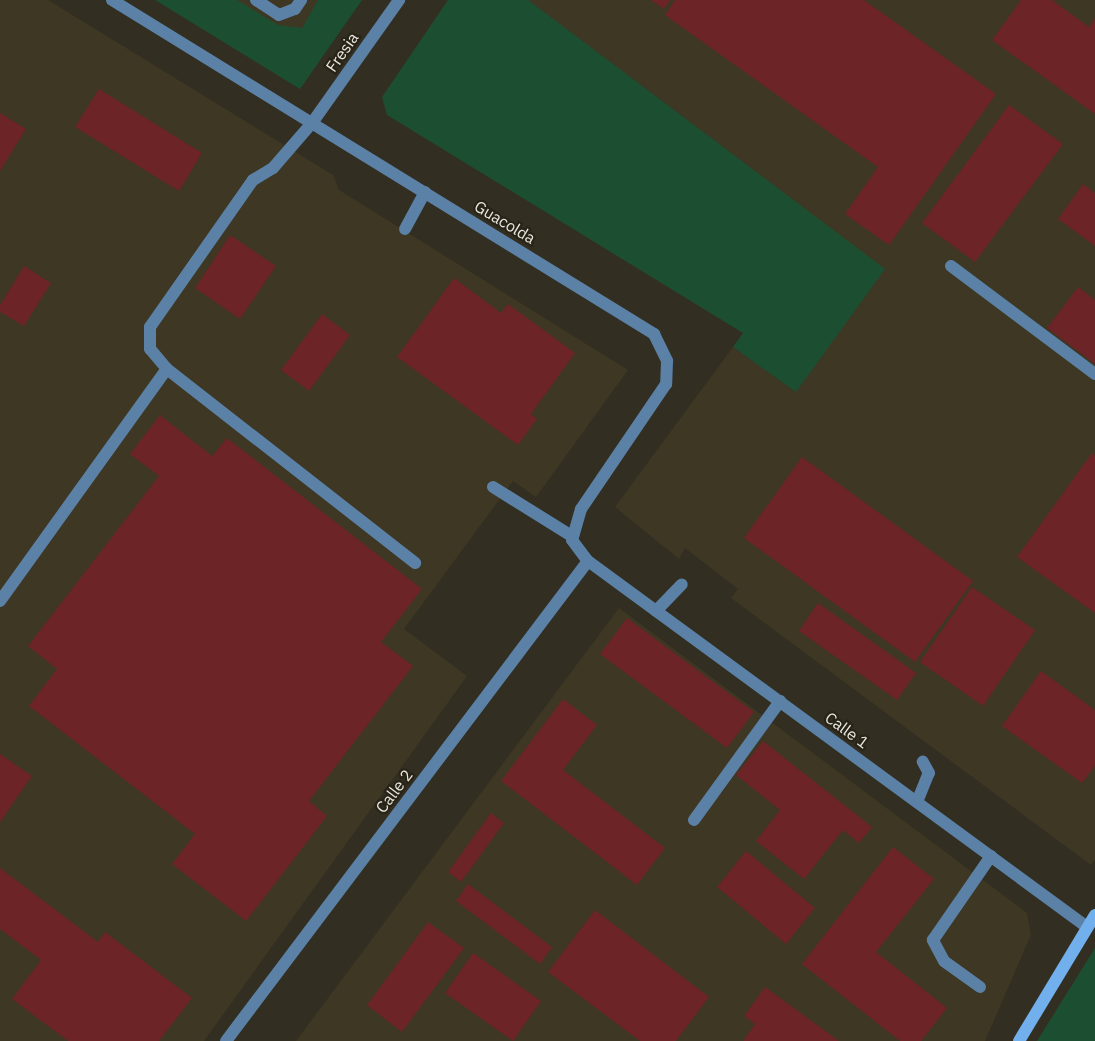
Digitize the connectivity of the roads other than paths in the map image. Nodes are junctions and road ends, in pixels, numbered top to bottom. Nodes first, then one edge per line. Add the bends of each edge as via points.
1 (112, 0) edge
2 (256, 0) edge
3 (301, 0) edge
4 (399, 0) edge
5 (312, 123) junction
6 (425, 192) junction
7 (405, 229) dead end
8 (951, 266) dead end
9 (167, 369) junction
10 (1095, 374) edge
11 (493, 488) dead end
12 (570, 535) junction
13 (588, 561) junction
14 (415, 562) dead end
15 (682, 584) dead end
16 (0, 601) edge
17 (656, 610) junction
18 (780, 701) junction
19 (923, 762) dead end
20 (917, 802) junction
21 (694, 820) dead end
22 (991, 856) junction
23 (1095, 915) edge
24 (1087, 927) junction
25 (980, 987) dead end
26 (226, 1041) edge
27 (1019, 1041) edge

1 - 5 street, Guacolda
2 - 3 street via 279,15 295,9
4 - 5 street, Fresia
5 - 6 street, Guacolda
5 - 9 street, Fresia via 273,168 253,180 150,327 150,349
6 - 7 street
6 - 12 street, Guacolda via 646,327 665,351 668,373 662,395 581,508
8 - 10 street
9 - 14 street, Fresia
9 - 16 street
11 - 12 street
12 - 13 street
13 - 17 street, Calle 1
13 - 26 street, Calle 2
15 - 17 street
17 - 18 street, Calle 1
18 - 20 street, Calle 1
18 - 21 street
19 - 20 street via 929,773
20 - 22 street, Calle 1
22 - 24 street, Calle 1
22 - 25 street via 933,940 944,962
23 - 24 main road
24 - 27 main road

